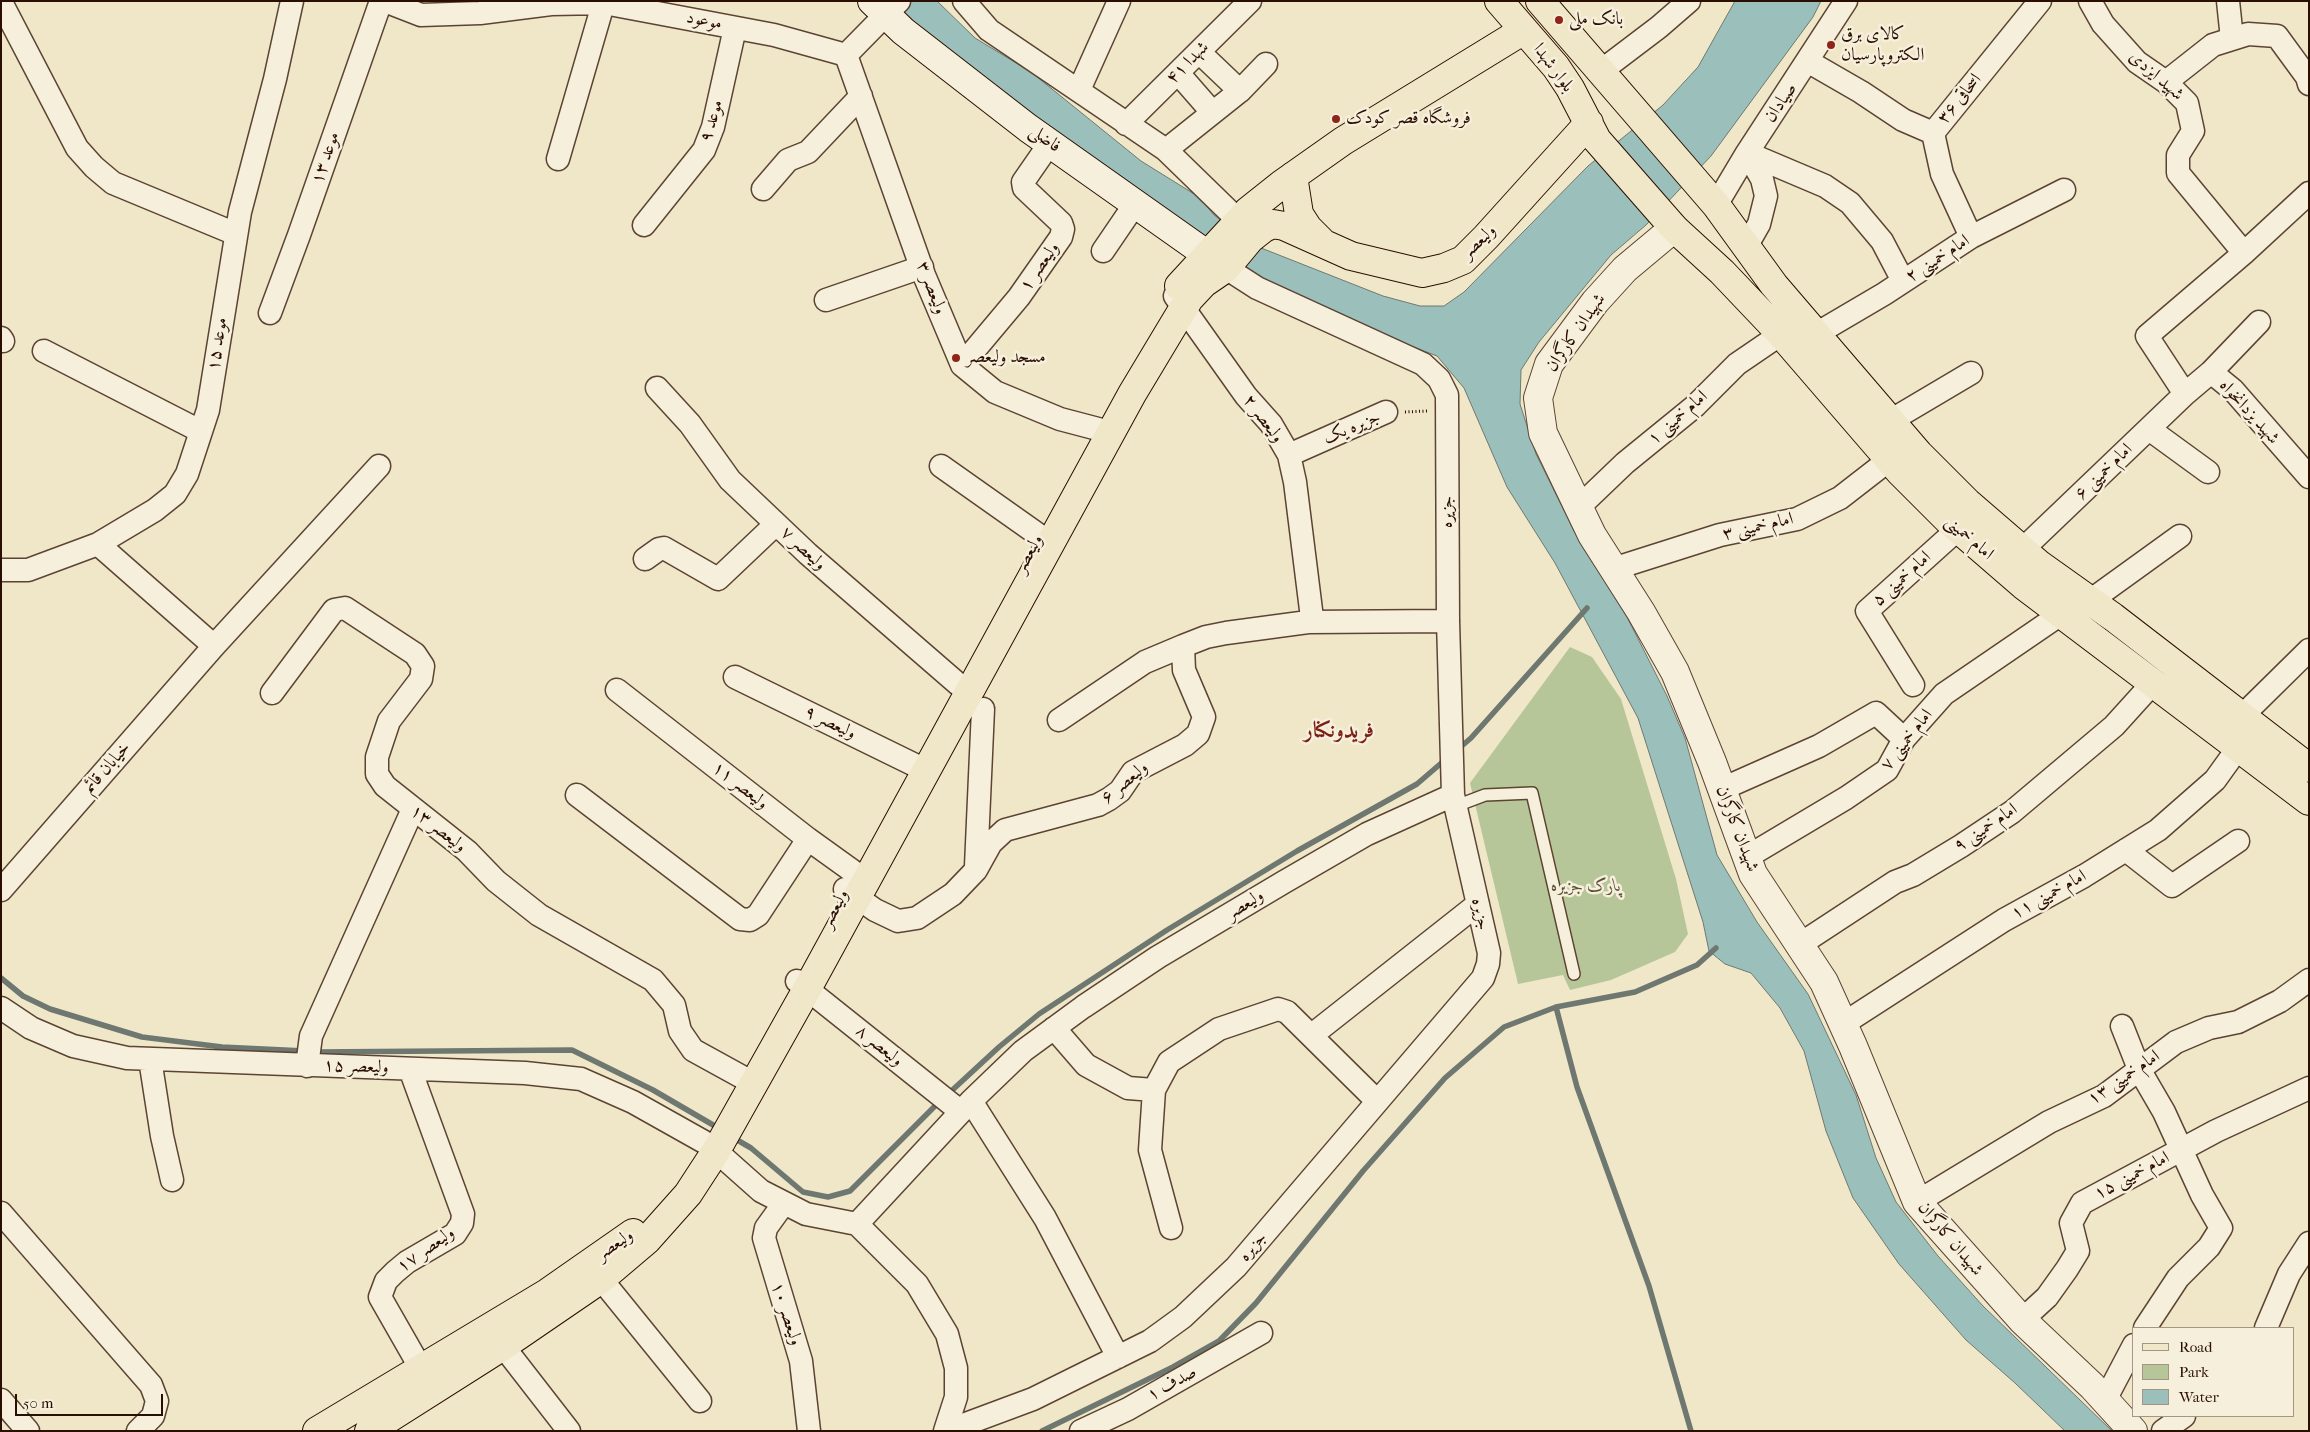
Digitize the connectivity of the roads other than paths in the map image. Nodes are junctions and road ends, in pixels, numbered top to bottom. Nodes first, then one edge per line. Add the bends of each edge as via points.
1 (292, 1) edge
2 (381, 1) edge
3 (385, 1) edge
4 (964, 1) edge
5 (1119, 1) edge
6 (1250, 1) edge
7 (1499, 1) edge
8 (1540, 1) edge
9 (1689, 1) edge
10 (1846, 1) edge
11 (2040, 1) edge
12 (2090, 1) edge
13 (2228, 1) edge
14 (1, 2) edge
15 (604, 2) edge
16 (886, 6) edge
17 (736, 28) junction
18 (1524, 30) junction
19 (2232, 39) junction
20 (1200, 52) junction
21 (846, 55) junction
22 (1809, 62) junction
23 (1266, 64) dead end
24 (1600, 71) junction
25 (1178, 73) junction
26 (2166, 82) junction
27 (2309, 84) edge
28 (1079, 90) junction
29 (1240, 91) junction
30 (861, 96) junction
31 (1212, 112) junction
32 (1126, 124) junction
33 (1593, 132) junction
34 (1933, 133) junction
35 (1050, 143) junction
36 (1166, 150) junction
37 (1747, 153) junction
38 (558, 159) dead end
39 (1293, 176) junction
40 (763, 189) dead end
41 (2064, 190) dead end
42 (2309, 193) edge
43 (1135, 204) junction
44 (1716, 205) junction
45 (644, 225) dead end
46 (1674, 228) junction
47 (1241, 229) junction
48 (236, 234) junction
49 (1971, 238) junction
50 (1325, 244) junction
51 (1746, 245) junction
52 (1103, 251) dead end
53 (2244, 253) junction
54 (1218, 260) junction
55 (922, 267) junction
56 (1903, 281) junction
57 (1178, 299) junction
58 (826, 300) dead end
59 (270, 313) dead end
60 (2259, 322) dead end
61 (1781, 334) junction
62 (1816, 334) junction
63 (44, 351) dead end
64 (962, 365) junction
65 (2211, 372) junction
66 (1971, 373) dead end
67 (656, 388) dead end
68 (2185, 394) junction
69 (1386, 412) road end
70 (1890, 421) junction
71 (2149, 429) junction
72 (200, 431) junction
73 (1103, 432) junction
74 (1289, 455) junction
75 (1889, 460) junction
76 (379, 466) dead end
77 (941, 466) dead end
78 (2208, 472) dead end
79 (2309, 477) edge
80 (1579, 507) junction
81 (776, 524) junction
82 (1958, 529) junction
83 (2180, 536) dead end
84 (1044, 540) junction
85 (98, 544) junction
86 (2022, 550) junction
87 (645, 559) dead end
88 (1613, 568) junction
89 (1, 570) edge
90 (2090, 601) junction
91 (2061, 614) junction
92 (2113, 617) junction
93 (1448, 620) junction
94 (1308, 622) junction
95 (2096, 642) junction
96 (214, 646) junction
97 (1183, 646) junction
98 (2309, 650) edge
99 (735, 677) dead end
100 (2152, 684) junction
101 (1913, 685) dead end
102 (617, 690) dead end
103 (272, 693) dead end
104 (970, 695) junction
105 (2240, 717) junction
106 (1059, 720) dead end
107 (1904, 739) junction
108 (2238, 748) junction
109 (920, 767) junction
110 (2309, 768) edge
111 (1722, 789) junction
112 (577, 795) dead end
113 (1454, 801) junction
114 (2309, 801) edge
115 (413, 809) junction
116 (808, 839) junction
117 (2238, 841) dead end
118 (2126, 850) junction
119 (1747, 857) junction
120 (976, 870) junction
121 (855, 885) junction
122 (1, 890) edge
123 (1478, 904) junction
124 (1800, 945) junction
125 (1574, 974) dead end
126 (2309, 980) edge
127 (802, 985) junction
128 (1, 1008) edge
129 (1843, 1024) junction
130 (2122, 1026) dead end
131 (1054, 1028) junction
132 (1312, 1035) junction
133 (150, 1059) junction
134 (307, 1065) junction
135 (410, 1069) junction
136 (2139, 1069) junction
137 (748, 1080) junction
138 (2309, 1088) edge
139 (1154, 1090) junction
140 (1377, 1101) junction
141 (962, 1106) junction
142 (717, 1135) junction
143 (2181, 1150) junction
144 (172, 1180) dead end
145 (1917, 1202) junction
146 (784, 1203) junction
147 (1, 1213) edge
148 (858, 1224) junction
149 (1172, 1228) dead end
150 (2309, 1244) edge
151 (600, 1279) junction
152 (2022, 1320) junction
153 (2146, 1327) edge
154 (2266, 1327) edge
155 (1261, 1333) dead end
156 (503, 1346) junction
157 (2132, 1349) edge
158 (1118, 1357) junction
159 (420, 1367) junction
160 (1, 1400) edge
161 (700, 1400) dead end
162 (2105, 1400) junction
163 (2183, 1417) edge
164 (28, 1431) edge
165 (138, 1431) edge
166 (316, 1431) edge
167 (369, 1431) edge
168 (569, 1431) edge
169 (809, 1431) edge
170 (946, 1431) edge
171 (1081, 1431) edge
172 (2133, 1431) edge
173 (2163, 1431) edge

1 - 48 street, موعد ۱۵
2 - 59 street, موعد ۱۳
3 - 15 street, موعود via 422,15
4 - 28 street via 989,30
5 - 28 street
6 - 20 street, شهدا ۴۱
7 - 18 main road, بلوار شهدا
8 - 24 main road, بلوار شهدا
9 - 24 street
10 - 22 street, صیادان
11 - 34 street, اسحاقی ۳۶
12 - 26 street, شهید ایزدی via 2104,24 2137,62
13 - 19 street
14 - 48 street via 77,148 94,167 113,183
15 - 17 street, موعود
15 - 38 street
16 - 21 street
16 - 35 street, فاضلی via 903,30
17 - 21 street, موعود
17 - 45 street, موعد ۹ via 713,127 704,150
18 - 33 main road, بلوار شهدا via 1556,67
18 - 39 main road via 1343,141
19 - 26 street via 2213,45
19 - 27 street via 2248,34 2277,36
20 - 25 street, شهدا ۴۱
20 - 29 street
21 - 30 street, ولیعصر ۳
22 - 34 street, اسحاقی ۳۶ via 1903,120
22 - 37 street, صیادان
23 - 29 street
24 - 44 main road, بلوار شهدا
25 - 31 street
25 - 32 street, شهدا ۴۱
26 - 53 street, شهید ایزدی via 2187,103 2194,131 2178,155 2178,173
28 - 32 street
29 - 31 street
30 - 40 street via 808,152 788,160
30 - 55 street, ولیعصر ۳
31 - 36 street
32 - 36 street
33 - 46 main road, بلوار شهدا
33 - 50 main road, ولیعصر via 1463,260 1444,268 1422,273 1351,256
34 - 49 street via 1942,174
35 - 43 street, فاضلی
35 - 64 street, ولیعصر ۱ via 1023,182 1024,188 1061,223 1061,237 1019,297
36 - 47 street
37 - 44 street, صیادان
37 - 51 street via 1762,179 1766,196 1759,224
37 - 56 street via 1824,186 1850,203 1882,240
39 - 47 main road via 1248,212
39 - 50 main road via 1299,214
41 - 49 street, امام خمینی ۲
42 - 53 street
43 - 52 street
43 - 54 street, فاضلی
44 - 51 main road, امام خمینی
46 - 61 main road, امام خمینی via 1722,272
46 - 80 street, شهیدان کارگران via 1613,282 1549,364 1538,398 1543,433
47 - 50 main road, ولیعصر via 1264,228 1273,224
47 - 54 main road, ولیعصر
48 - 72 street, موعد ۱۵ via 208,410
49 - 56 street, امام خمینی ۲
51 - 62 main road, امام خمینی via 1774,285
53 - 68 street via 2147,336
54 - 57 main road, ولیعصر via 1204,283
54 - 93 street, جزیره via 1257,288 1423,364 1439,379 1447,395
55 - 58 street
55 - 64 street, ولیعصر ۳
56 - 62 street, امام خمینی ۲
57 - 73 main road, ولیعصر
57 - 74 street, ولیعصر ۲ via 1246,396 1272,424
60 - 65 street
61 - 75 main road, امام خمینی
61 - 80 street, امام خمینی ۱ via 1737,364 1695,406 1625,463
62 - 70 main road, امام خمینی
63 - 72 street
64 - 73 street, ولیعصر ۳ via 995,392
65 - 68 street, شهید یزدانخواه
65 - 79 street, شهید یزدانخواه via 2233,390
66 - 70 street
67 - 81 street, ولیعصر ۷ via 690,424 730,480
68 - 71 street, امام خمینی ۶
69 - 74 street, جزیره یک
70 - 86 main road, امام خمینی via 1967,502
71 - 78 street
71 - 86 street, امام خمینی ۶
72 - 85 street, موعد ۱۵ via 187,474 175,494 155,510
73 - 84 main road, ولیعصر
74 - 94 street, ولیعصر ۲ via 1312,618
75 - 82 main road, امام خمینی
75 - 88 street, امام خمینی ۳ via 1840,498 1797,519 1720,536
76 - 96 street, خیابان قائم
77 - 84 street
80 - 88 street, شهیدان کارگران
81 - 87 street via 718,579 664,548
81 - 104 street, ولیعصر ۷
82 - 91 main road, امام خمینی via 2023,586
82 - 101 street, امام خمینی ۵ via 1867,611
83 - 90 street
84 - 104 main road, ولیعصر
85 - 89 street, موعد ۱۵ via 28,570
85 - 96 street
86 - 90 main road, امام خمینی
88 - 111 street, شهیدان کارگران via 1674,672
90 - 92 main road, امام خمینی
91 - 95 main road, امام خمینی
91 - 107 street, امام خمینی ۷ via 1944,694
92 - 95 main road
92 - 105 main road, امام خمینی
93 - 94 street
93 - 113 street, جزیره
94 - 97 street via 1226,633
95 - 100 main road, امام خمینی
96 - 122 street, خیابان قائم
97 - 106 street via 1145,662
97 - 120 street, ولیعصر ۶ via 1184,670 1204,716 1198,734 1185,745 1133,772 1120,791 1098,806 1004,830 991,843
98 - 105 street
99 - 109 street, ولیعصر ۹
100 - 108 main road, امام خمینی
100 - 124 street, امام خمینی ۹ via 2114,726 2012,812 1913,875 1895,882
102 - 116 street, ولیعصر ۱۱
103 - 115 street, ولیعصر ۱۳ via 334,610 345,608 415,654 423,666 421,679 389,721 377,757 377,774 385,786
104 - 109 main road, ولیعصر
104 - 120 street
105 - 110 main road, امام خمینی
107 - 111 street via 1876,713 1819,746
107 - 119 street, امام خمینی ۷ via 1887,770
108 - 114 main road, امام خمینی
108 - 118 street, امام خمینی ۱۱ via 2215,780 2158,830
109 - 121 main road, ولیعصر
111 - 119 street, شهیدان کارگران
112 - 116 street via 740,919 750,920 758,915
113 - 123 street, جزیره
113 - 125 lane via 1485,795 1532,793
113 - 131 street, ولیعصر via 1367,834 1158,957
115 - 134 street via 310,1038
115 - 137 street, ولیعصر ۱۳ via 467,851 496,881 539,915 653,980 674,1005 680,1031 693,1050
116 - 121 street, ولیعصر ۱۱
117 - 118 street via 2172,886
118 - 129 street, امام خمینی ۱۱ via 2004,920
119 - 124 street, شهیدان کارگران via 1753,874
120 - 121 street, ولیعصر ۶ via 953,894 917,918 898,921 875,910
121 - 127 main road, ولیعصر
123 - 132 street
123 - 140 street, جزیره via 1489,953 1483,978
124 - 129 street, شهیدان کارگران via 1824,982
126 - 136 street, امام خمینی ۱۳ via 2280,1001 2238,1022 2209,1028 2176,1042
127 - 137 main road, ولیعصر
127 - 141 street, ولیعصر ۸ via 934,1090
128 - 133 street, ولیعصر ۱۵ via 31,1028 73,1046 127,1058
129 - 145 street, شهیدان کارگران
130 - 136 street
131 - 139 street via 1086,1065 1128,1088
131 - 141 street, ولیعصر via 1023,1051
132 - 139 street via 1287,1012 1278,1009 1263,1014 1219,1030 1169,1062
132 - 140 street
133 - 134 street, ولیعصر ۱۵
133 - 144 street
134 - 135 street, ولیعصر ۱۵
135 - 142 street, ولیعصر ۱۵ via 525,1073 581,1079
135 - 159 street, ولیعصر ۱۷ via 463,1214 455,1234 395,1272 386,1281 380,1298
136 - 143 street
136 - 145 street, امام خمینی ۱۳ via 2104,1096 2049,1122
137 - 142 main road, ولیعصر
138 - 143 street, امام خمینی ۱۵
139 - 149 street via 1150,1150
140 - 158 street, جزیره via 1236,1267 1183,1317
141 - 148 street, ولیعصر
141 - 158 street, ولیعصر ۸ via 1045,1218
142 - 146 street via 761,1191
142 - 151 main road, ولیعصر via 688,1194 647,1240
142 - 159 main road, ولیعصر via 678,1186 638,1230 547,1293
143 - 152 street, امام خمینی ۱۵ via 2082,1203 2071,1223 2078,1251 2047,1297
143 - 153 street via 2220,1228 2209,1247 2178,1278
145 - 152 street, شهیدان کارگران
146 - 148 street via 806,1214
146 - 169 street, ولیعصر ۱۰ via 766,1228 764,1238 801,1361
147 - 165 street via 151,1385 158,1401 153,1416
148 - 170 street via 917,1284 947,1334 956,1368 956,1397
150 - 154 street via 2289,1274
151 - 156 main road, ولیعصر
151 - 161 street
152 - 162 street, شهیدان کارگران
155 - 171 street, صدف ۱ via 1128,1409
156 - 167 main road, ولیعصر
156 - 168 street
157 - 162 street
158 - 170 street, جزیره via 1033,1399
159 - 166 main road, ولیعصر
160 - 164 street
162 - 172 street, شهیدان کارگران
163 - 173 street

